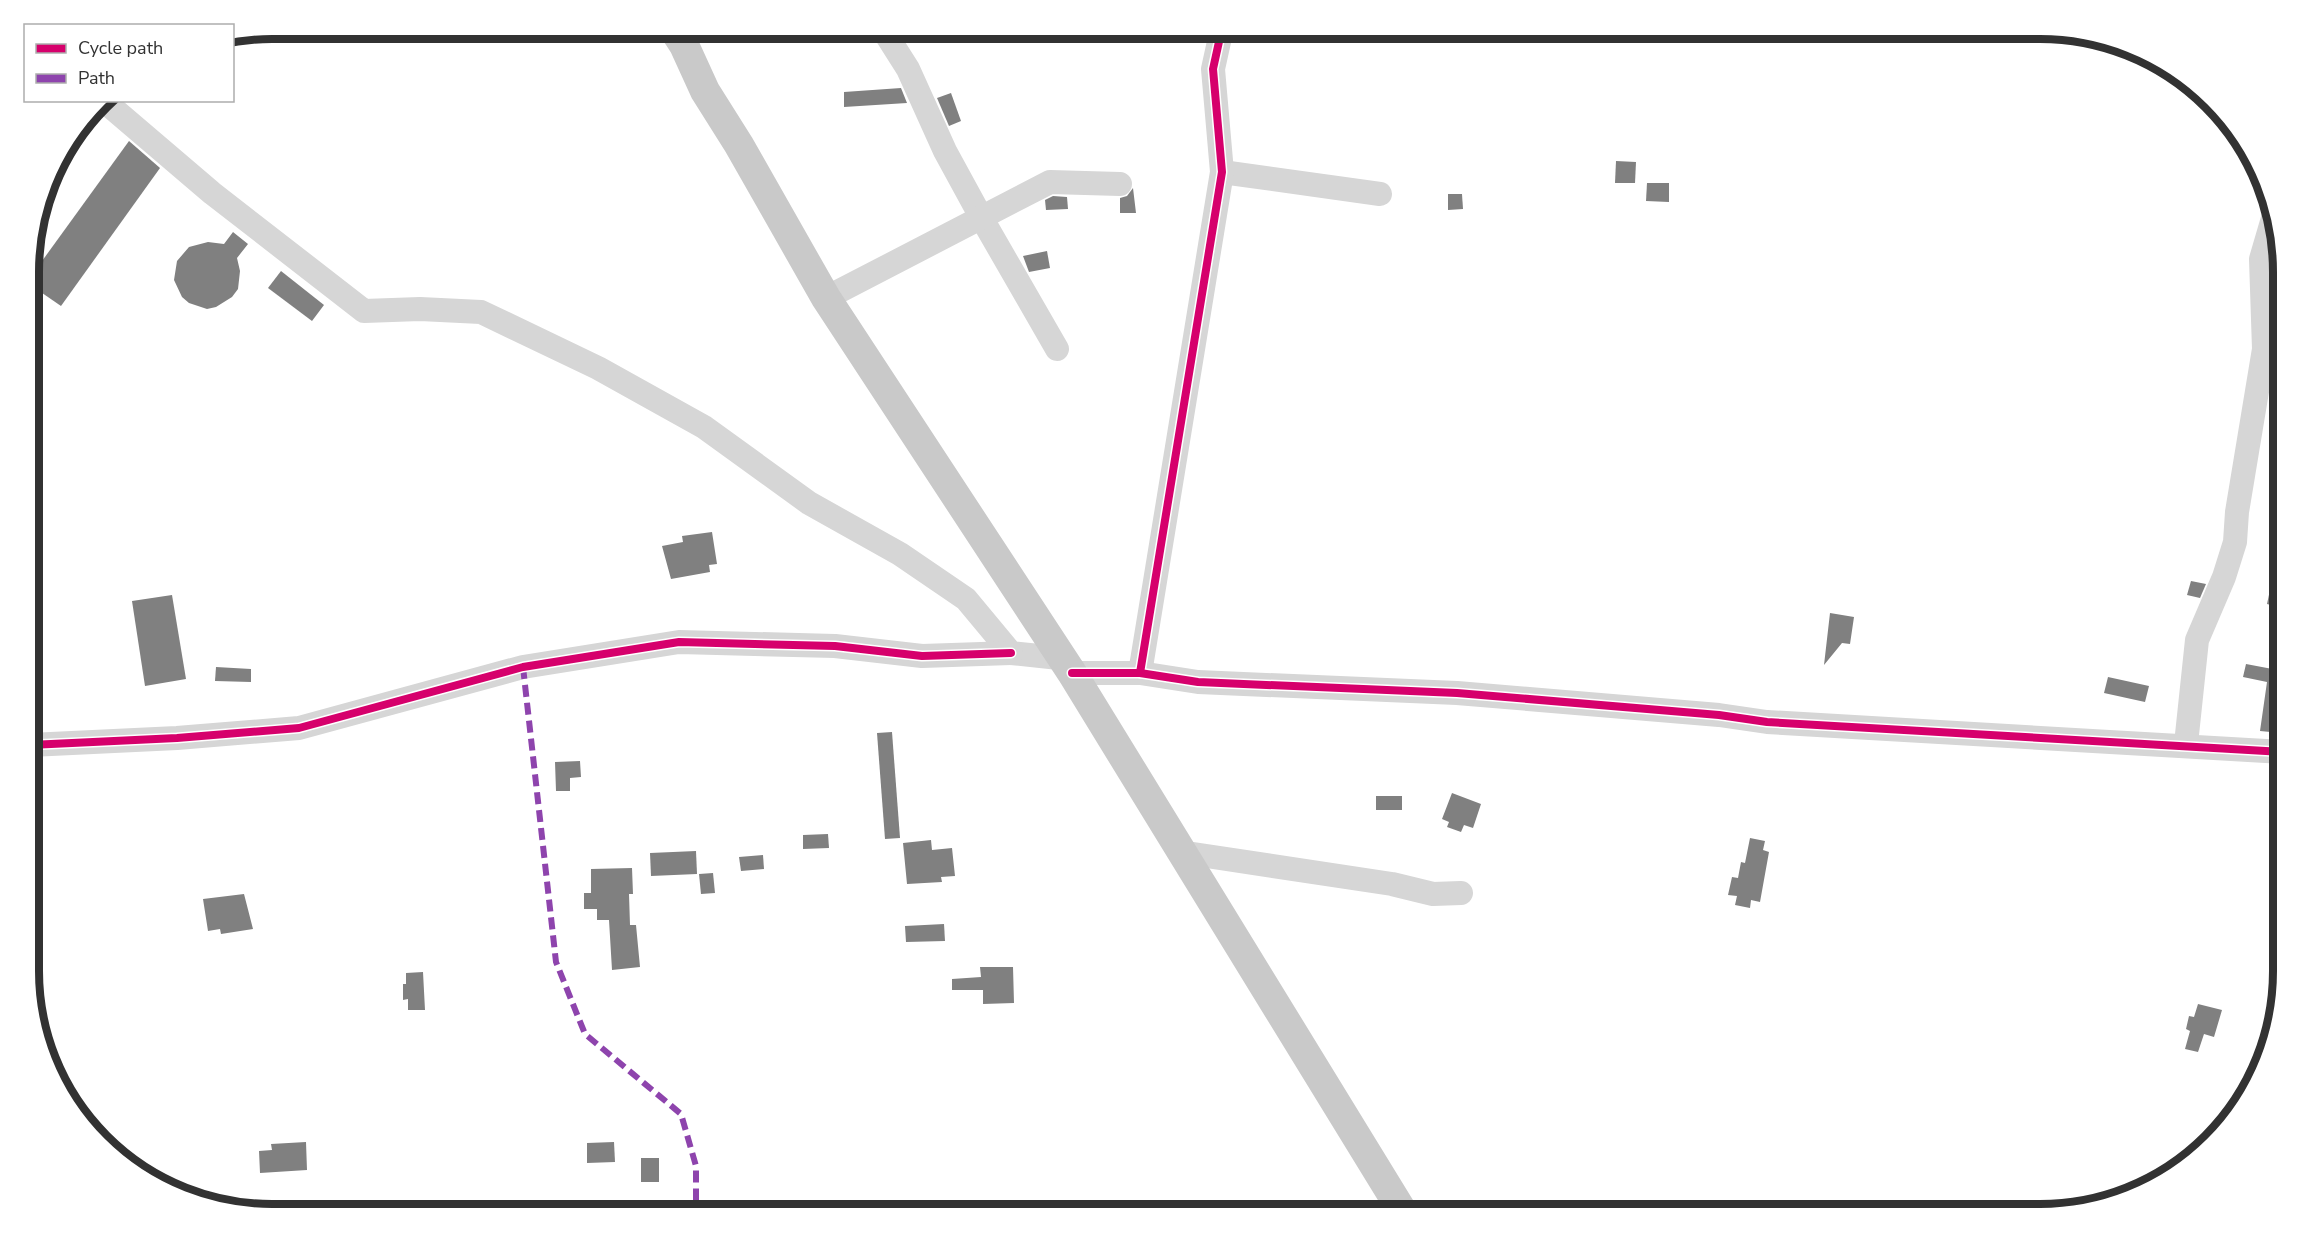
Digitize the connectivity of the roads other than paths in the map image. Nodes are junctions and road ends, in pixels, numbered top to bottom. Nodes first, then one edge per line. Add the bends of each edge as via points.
1 (680, 39) edge
2 (889, 39) edge
3 (1220, 39) edge
4 (109, 105) edge
5 (1222, 172) junction
6 (1120, 184) dead end
7 (1380, 194) dead end
8 (981, 217) junction
9 (2269, 230) edge
10 (826, 298) junction
11 (1057, 349) dead end
12 (1011, 653) junction
13 (1065, 665) junction
14 (1140, 673) junction
15 (2186, 744) junction
16 (39, 745) edge
17 (2273, 751) edge
18 (1180, 852) junction
19 (1461, 893) dead end
20 (1398, 1204) edge

1 - 10 main road via 705,91
2 - 8 street via 909,69 945,151
3 - 5 street via 1213,69
4 - 12 street via 212,193 364,311 481,312 598,368 704,427 809,503 900,554 966,599
5 - 7 street
5 - 14 street
6 - 8 street via 1050,182
8 - 10 street
8 - 11 street
9 - 15 street via 2261,259 2264,349 2235,542 2197,640
10 - 13 main road
12 - 13 street
12 - 16 street via 922,656 835,646 679,642 523,667 299,728
13 - 14 street
13 - 18 main road
14 - 15 street via 1198,682 1457,693 1767,722
15 - 17 street
18 - 19 street via 1392,884 1433,894
18 - 20 main road

